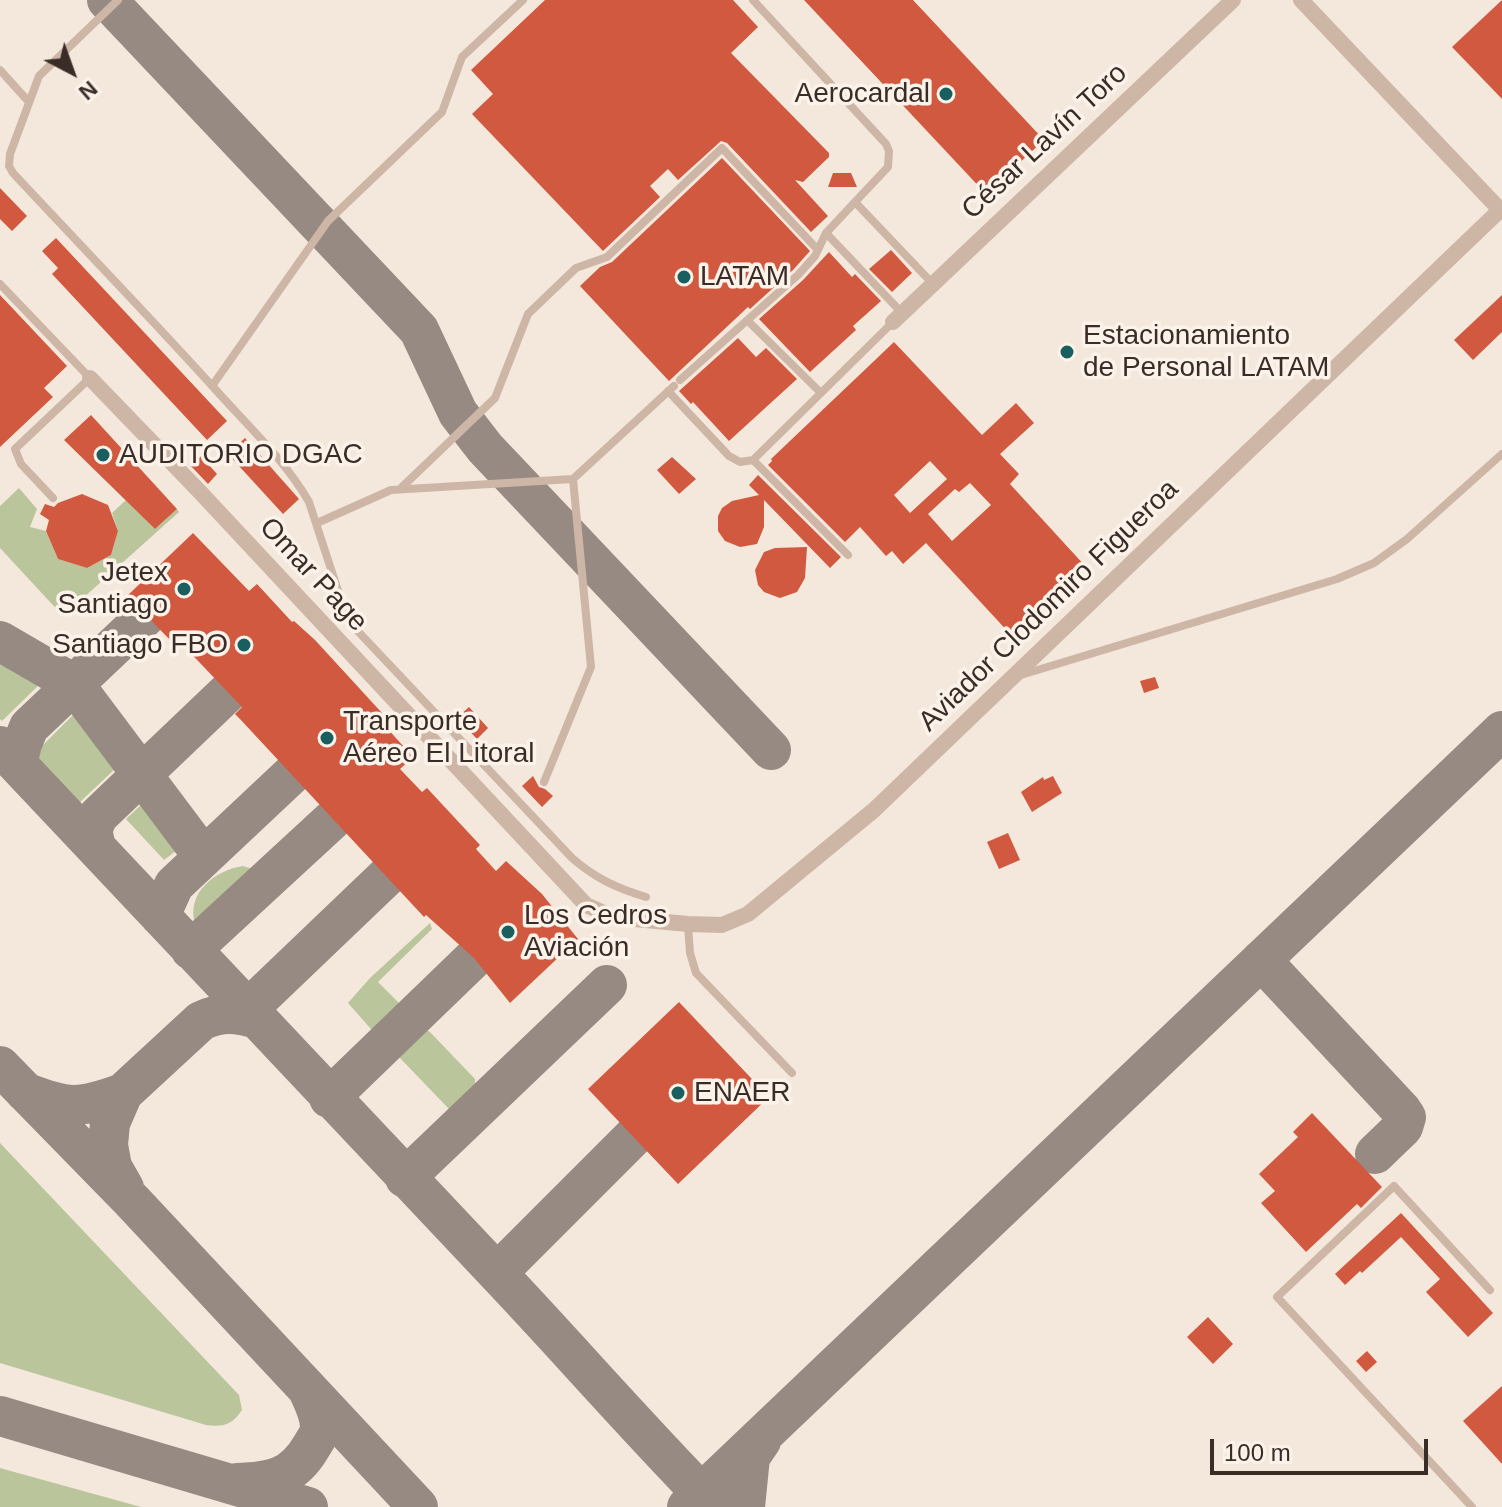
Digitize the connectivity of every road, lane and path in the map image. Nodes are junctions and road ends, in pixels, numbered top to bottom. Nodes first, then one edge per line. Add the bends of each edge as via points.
1 (118, 0) edge
2 (523, 0) edge
3 (753, 0) edge
4 (1233, 0) edge
5 (1301, 0) edge
6 (0, 70) edge
7 (28, 101) junction
8 (855, 202) junction
9 (1501, 211) edge
10 (826, 233) junction
11 (818, 250) junction
12 (0, 284) edge
13 (933, 284) junction
14 (897, 318) junction
15 (748, 321) junction
16 (90, 378) junction
17 (212, 386) junction
18 (674, 386) junction
19 (821, 393) junction
20 (1502, 454) edge
21 (753, 460) junction
22 (573, 479) junction
23 (400, 489) junction
24 (53, 498) dead end
25 (317, 523) junction
26 (848, 555) dead end
27 (1012, 677) junction
28 (544, 782) dead end
29 (646, 897) dead end
30 (586, 905) joint
31 (688, 924) junction
32 (792, 1073) dead end
33 (1490, 1290) dead end
34 (1472, 1507) edge

1 - 7 lane via 39,76
2 - 17 lane via 462,57 442,112 328,221
3 - 8 lane via 886,144 888,167
4 - 13 street, César Lavín Toro
5 - 9 street
6 - 7 lane
7 - 17 lane via 10,154 13,173
8 - 10 lane
8 - 13 lane
9 - 27 street, Aviador Clodomiro Figueroa
10 - 11 lane
10 - 14 lane
11 - 15 lane
11 - 23 lane via 722,148 607,257 576,268 528,314 495,398
12 - 16 lane, Omar Page
13 - 14 street, César Lavín Toro
14 - 19 lane
15 - 18 lane
15 - 19 lane
16 - 24 lane via 15,449 21,464
16 - 30 street, Omar Page
17 - 25 lane via 283,464
18 - 21 lane via 729,456 740,462
18 - 22 lane
19 - 21 lane
20 - 27 lane via 1374,563 1337,579
21 - 26 lane
22 - 23 lane
22 - 28 lane via 591,667
23 - 25 lane
25 - 29 lane via 352,625 572,858 610,886
27 - 31 street, Aviador Clodomiro Figueroa via 874,810 748,914 722,925
30 - 31 street, Aviador Clodomiro Figueroa via 613,917
31 - 32 lane via 696,973
33 - 34 lane via 1394,1186 1277,1297

